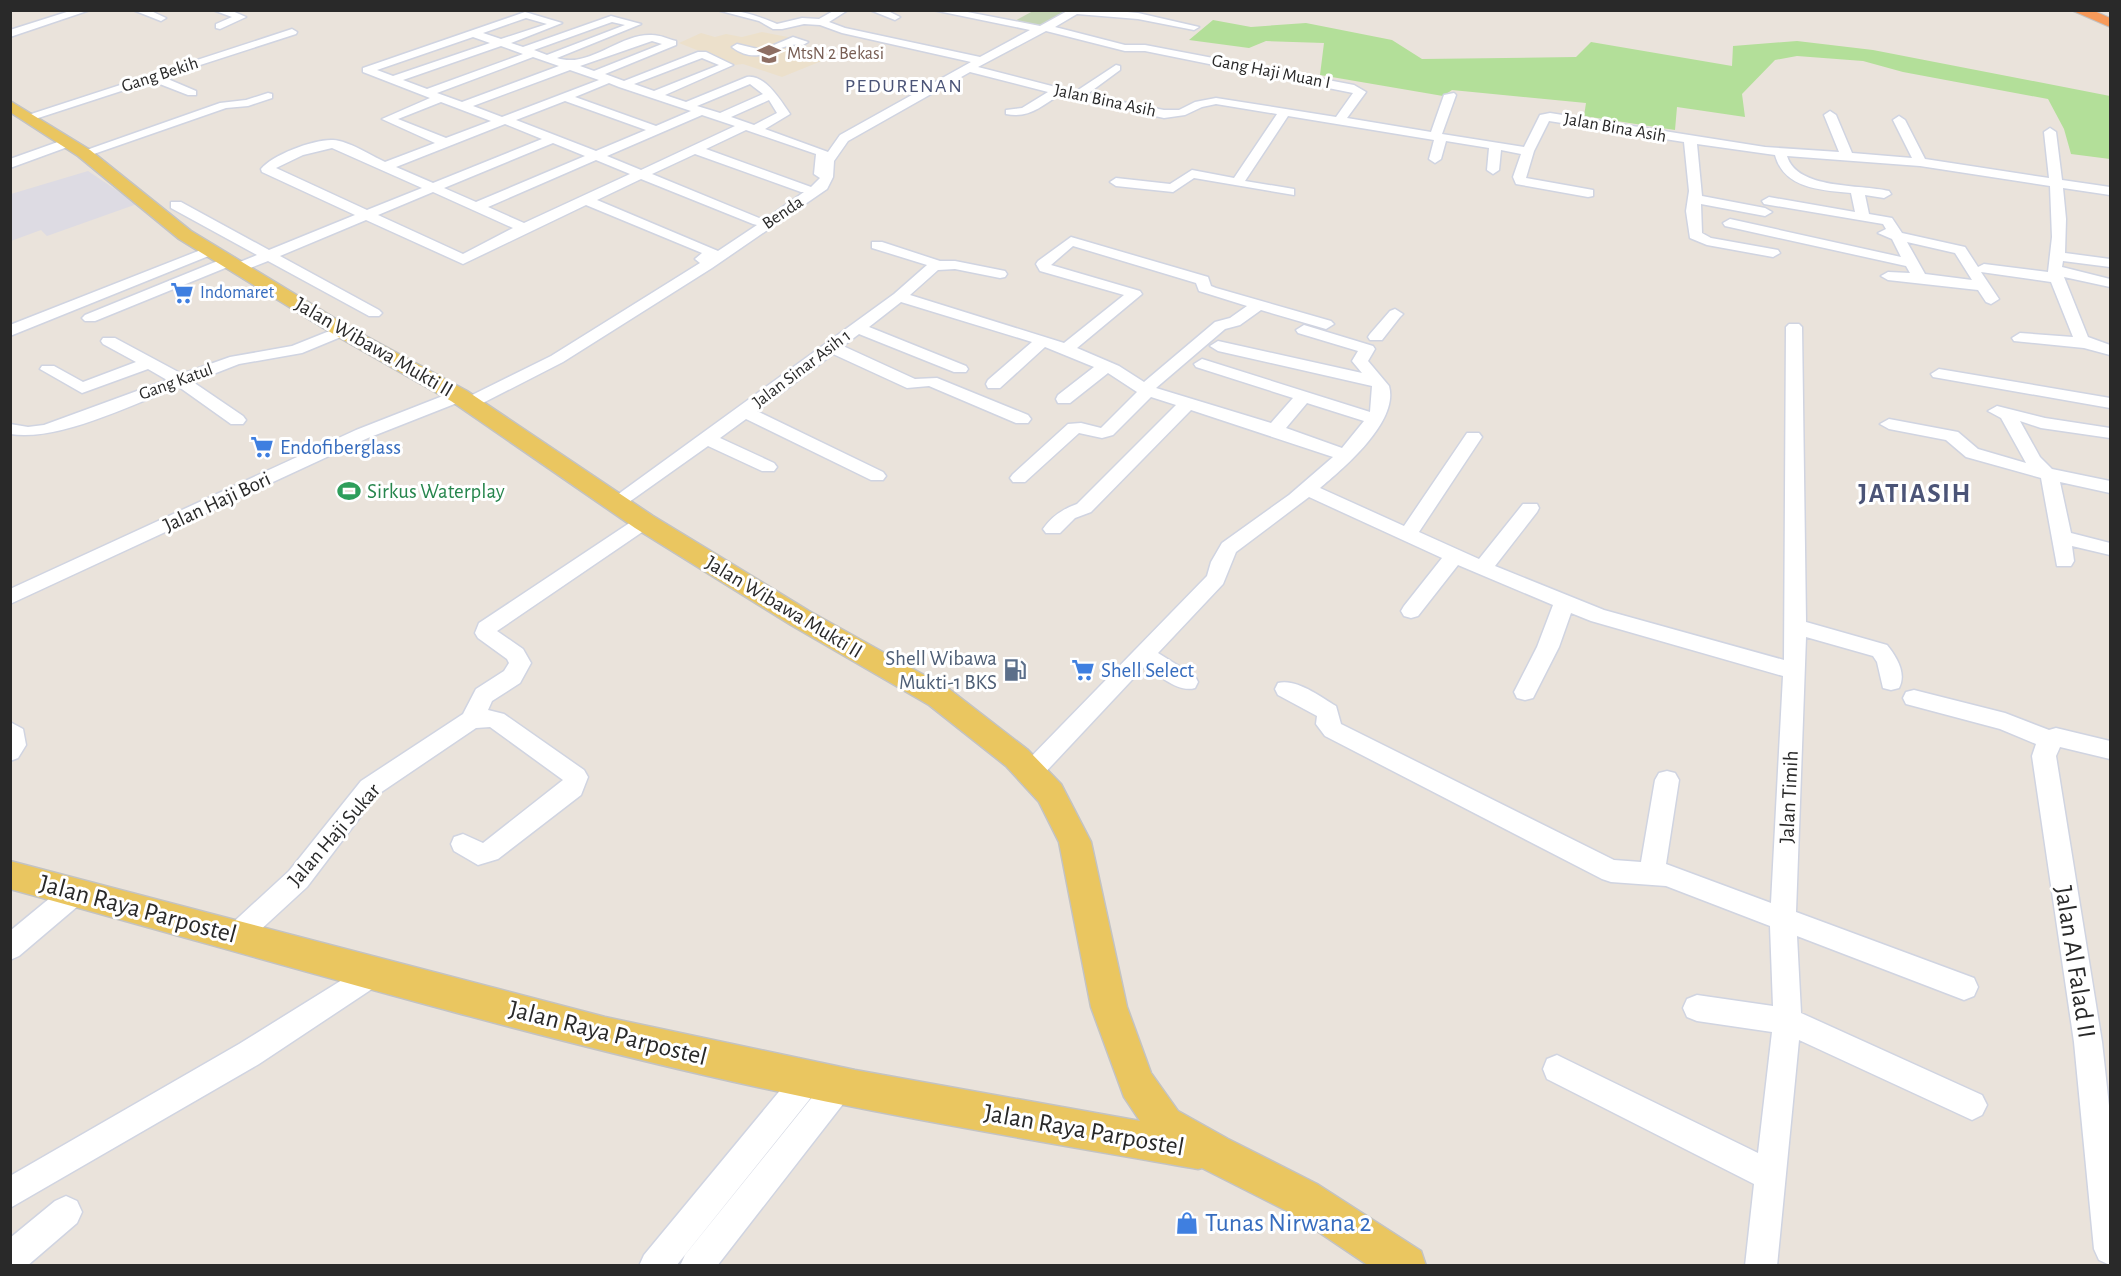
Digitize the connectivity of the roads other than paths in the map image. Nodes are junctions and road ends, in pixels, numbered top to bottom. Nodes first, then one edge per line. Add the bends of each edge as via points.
1 (86, 10) edge
2 (138, 10) edge
3 (218, 10) edge
4 (722, 10) edge
5 (843, 10) edge
6 (875, 10) edge
7 (938, 10) edge
8 (2078, 10) edge
9 (2096, 10) edge
10 (1075, 11) edge
11 (45, 13) dead end
12 (2110, 16) edge
13 (66, 17) junction
14 (895, 17) dead end
15 (161, 18) dead end
16 (2110, 23) edge
17 (856, 25) dead end
18 (219, 27) dead end
19 (1194, 27) dead end
20 (1043, 28) junction
21 (292, 32) dead end
22 (472, 33) junction
23 (10, 34) edge
24 (815, 34) junction
25 (879, 38) junction
26 (499, 43) junction
27 (737, 47) dead end
28 (528, 52) junction
29 (546, 58) junction
30 (982, 61) junction
31 (728, 65) junction
32 (569, 66) junction
33 (969, 68) junction
34 (1116, 68) dead end
35 (594, 75) junction
36 (152, 77) junction
37 (394, 79) junction
38 (752, 79) junction
39 (608, 80) junction
40 (623, 85) junction
41 (1057, 91) junction
42 (428, 92) junction
43 (192, 93) dead end
44 (654, 95) junction
45 (771, 95) junction
46 (1450, 95) dead end
47 (268, 96) dead end
48 (565, 96) junction
49 (1077, 96) junction
50 (443, 97) junction
51 (10, 105) edge
52 (464, 105) junction
53 (686, 106) junction
54 (701, 111) junction
55 (1285, 111) junction
56 (1010, 112) dead end
57 (1830, 115) dead end
58 (28, 117) junction
59 (720, 118) junction
60 (504, 120) junction
61 (1340, 120) junction
62 (1899, 120) dead end
63 (750, 128) junction
64 (657, 130) junction
65 (2050, 132) dead end
66 (550, 137) junction
67 (1438, 137) junction
68 (1690, 140) junction
69 (446, 142) junction
70 (1495, 146) junction
71 (76, 148) junction
72 (696, 150) junction
73 (1528, 151) junction
74 (1780, 152) junction
75 (597, 155) junction
76 (1846, 155) junction
77 (1435, 159) dead end
78 (1920, 162) junction
79 (10, 164) edge
80 (383, 167) junction
81 (1493, 170) dead end
82 (644, 173) junction
83 (1800, 181) junction
84 (2055, 181) junction
85 (1116, 182) dead end
86 (1237, 183) junction
87 (429, 187) junction
88 (806, 189) junction
89 (1857, 190) junction
90 (2110, 191) edge
91 (1289, 192) dead end
92 (1588, 193) dead end
93 (1884, 194) dead end
94 (1695, 199) junction
95 (586, 200) junction
96 (176, 206) dead end
97 (1799, 206) junction
98 (476, 207) junction
99 (361, 214) junction
100 (1859, 216) junction
101 (758, 221) junction
102 (1730, 223) dead end
103 (524, 228) junction
104 (1895, 235) junction
105 (877, 246) dead end
106 (211, 250) junction
107 (267, 253) junction
108 (1773, 253) dead end
109 (1910, 263) junction
110 (2110, 263) edge
111 (235, 264) junction
112 (933, 266) junction
113 (1984, 268) dead end
114 (2057, 268) junction
115 (1000, 274) dead end
116 (1888, 276) dead end
117 (1920, 279) junction
118 (2110, 283) edge
119 (899, 297) junction
120 (1258, 305) junction
121 (374, 313) dead end
122 (1395, 314) dead end
123 (90, 318) dead end
124 (1794, 327) dead end
125 (857, 328) junction
126 (1304, 330) dead end
127 (10, 331) edge
128 (342, 331) junction
129 (2020, 338) dead end
130 (1043, 340) junction
131 (109, 341) dead end
132 (1372, 343) junction
133 (2085, 343) junction
134 (830, 346) junction
135 (1218, 346) dead end
136 (1066, 349) junction
137 (2110, 352) edge
138 (149, 363) junction
139 (1202, 363) dead end
140 (1106, 366) junction
141 (48, 369) dead end
142 (960, 369) dead end
143 (1939, 374) dead end
144 (180, 380) junction
145 (1379, 382) junction
146 (994, 384) dead end
147 (1145, 390) junction
148 (1304, 396) junction
149 (464, 399) junction
150 (1064, 399) dead end
151 (2110, 403) edge
152 (1187, 404) junction
153 (746, 412) junction
154 (1022, 419) dead end
155 (1376, 419) junction
156 (237, 420) dead end
157 (1889, 424) dead end
158 (10, 429) edge
159 (1275, 430) junction
160 (2110, 433) edge
161 (1473, 437) dead end
162 (708, 439) junction
163 (1346, 456) junction
164 (768, 467) dead end
165 (2047, 473) junction
166 (877, 476) dead end
167 (1019, 477) dead end
168 (2110, 487) edge
169 (1306, 489) junction
170 (615, 503) junction
171 (1530, 508) dead end
172 (644, 522) junction
173 (1053, 529) dead end
174 (1408, 534) junction
175 (2062, 537) junction
176 (2110, 549) edge
177 (1454, 556) junction
178 (2064, 561) dead end
179 (1483, 568) junction
180 (10, 597) edge
181 (1565, 602) junction
182 (1411, 612) dead end
183 (1796, 627) junction
184 (1144, 656) junction
185 (1795, 671) junction
186 (1186, 682) dead end
187 (1891, 682) dead end
188 (1286, 689) dead end
189 (1525, 692) dead end
190 (1914, 698) dead end
191 (471, 720) junction
192 (10, 730) edge
193 (2050, 740) junction
194 (2110, 750) edge
195 (10, 752) edge
196 (1032, 771) junction
197 (1667, 780) dead end
198 (463, 844) dead end
199 (1652, 873) junction
200 (10, 874) edge
201 (76, 892) junction
202 (1783, 917) junction
203 (236, 936) junction
204 (10, 948) edge
205 (371, 974) junction
206 (1964, 987) dead end
207 (1697, 1008) dead end
208 (1787, 1020) junction
209 (1557, 1069) dead end
210 (824, 1082) junction
211 (1972, 1105) dead end
212 (1214, 1153) junction
213 (1769, 1175) junction
214 (10, 1193) edge
215 (66, 1212) dead end
216 (2110, 1249) edge
217 (10, 1259) edge
218 (655, 1266) edge
219 (696, 1266) edge
220 (1406, 1266) edge
221 (1761, 1266) edge

1 - 13 street
2 - 15 street
3 - 18 street via 241,17
4 - 24 street via 786,28 803,21
5 - 24 street
6 - 14 street
7 - 20 street
8 - 16 highway
9 - 12 highway
10 - 19 street via 1138,16
10 - 20 street, Benda
11 - 13 street
13 - 23 street
17 - 25 street via 888,31
20 - 30 street, Benda
20 - 61 street, Gang Haji Muan I via 1125,48 1145,48 1350,87 1360,92
21 - 36 street, Gang Bekih
22 - 26 street
22 - 26 street via 531,15 562,22
22 - 37 street via 367,69
24 - 25 street
24 - 27 street via 763,53
25 - 30 street
26 - 28 street
26 - 37 street
28 - 29 street
28 - 29 street via 611,19 636,24
28 - 42 street
29 - 32 street
30 - 33 street, Benda
31 - 38 street
31 - 40 street via 702,54
31 - 44 street
32 - 35 street
32 - 35 street via 640,40 652,38 672,43
32 - 52 street
33 - 41 street, Jalan Bina Asih
33 - 149 street, Benda via 844,138 828,161 828,177 822,186 707,264 557,359
34 - 49 street
35 - 39 street
36 - 43 street
36 - 58 street, Gang Bekih
37 - 42 street
38 - 45 street
38 - 53 street
39 - 40 street
39 - 48 street
40 - 44 street
41 - 49 street, Jalan Bina Asih
41 - 56 street via 1025,112
42 - 50 street
44 - 53 street
45 - 59 street
45 - 63 street via 784,114
46 - 67 street
47 - 71 street
48 - 60 street
48 - 64 street
49 - 55 street, Jalan Bina Asih via 1164,114 1210,101
50 - 52 street
50 - 69 street via 388,119
51 - 58 main road, Jalan Wibawa Mukti II
52 - 60 street
53 - 54 street
54 - 59 street
54 - 64 street
55 - 61 street, Jalan Bina Asih
55 - 86 street
57 - 76 street
58 - 71 main road, Jalan Wibawa Mukti II
59 - 63 street
60 - 66 street
60 - 69 street
61 - 67 street, Jalan Bina Asih
62 - 78 street
63 - 72 street
63 - 88 street via 822,152 819,177
64 - 75 street
65 - 84 street
66 - 75 street
66 - 87 street
67 - 70 street, Jalan Bina Asih
67 - 77 street
68 - 73 street, Jalan Bina Asih via 1551,117 1544,118
68 - 74 street, Jalan Bina Asih
68 - 94 street
69 - 80 street
70 - 73 street, Jalan Bina Asih
70 - 81 street
71 - 79 street
71 - 106 main road, Jalan Wibawa Mukti II via 185,235
72 - 82 street
72 - 88 street
73 - 92 street via 1521,181
74 - 76 street, Jalan Bina Asih
74 - 83 street via 1781,162
75 - 82 street
75 - 98 street
76 - 78 street, Jalan Bina Asih
78 - 84 street, Jalan Bina Asih
80 - 87 street
80 - 99 street via 327,144 267,167
82 - 95 street
82 - 101 street
83 - 89 street
83 - 97 street
84 - 90 street, Jalan Bina Asih
84 - 114 street via 2060,228
85 - 86 street via 1173,188 1192,174
86 - 91 street
87 - 98 street
87 - 99 street
88 - 101 street
89 - 93 street
89 - 100 street
94 - 97 street
94 - 108 street via 1695,235 1707,241
95 - 101 street via 707,255
95 - 103 street
96 - 107 street
97 - 100 street
98 - 103 street
99 - 103 street via 463,260
99 - 107 street
100 - 104 street via 1890,222
102 - 109 street
104 - 109 street
104 - 117 street via 1960,250 1987,293
105 - 112 street via 928,260
106 - 111 main road, Jalan Wibawa Mukti II
106 - 127 street
107 - 111 street
107 - 121 street
109 - 117 street
110 - 114 street
111 - 123 street
111 - 128 main road, Jalan Wibawa Mukti II
112 - 115 street via 955,265
112 - 119 street, Jalan Sinar Asih 1
113 - 114 street
114 - 118 street
114 - 133 street via 2070,314
116 - 117 street
119 - 125 street, Jalan Sinar Asih 1
119 - 130 street
120 - 132 street
120 - 136 street via 1204,288 1203,280 1071,241 1043,264 1045,268 1135,294
120 - 147 street via 1201,339
122 - 132 street
124 - 183 street, Jalan Timih
125 - 134 street, Jalan Sinar Asih 1
125 - 142 street
126 - 132 street
128 - 144 street, Gang Katul via 296,350 236,360
128 - 149 main road, Jalan Wibawa Mukti II
129 - 133 street
130 - 136 street
130 - 146 street
131 - 138 street
132 - 145 street via 1360,361
133 - 137 street
134 - 153 street, Jalan Sinar Asih 1
134 - 154 street via 913,384 931,381
135 - 145 street
136 - 140 street
138 - 141 street via 82,388
138 - 144 street
139 - 148 street
140 - 147 street
140 - 150 street
143 - 151 street
144 - 156 street
144 - 158 street, Gang Katul via 47,430
145 - 155 street via 1383,399
147 - 152 street
147 - 167 street via 1110,430 1101,433 1074,428
148 - 155 street
148 - 159 street
149 - 170 main road, Jalan Wibawa Mukti II
149 - 180 street, Jalan Haji Bori via 362,434
152 - 159 street
152 - 173 street via 1084,508 1068,514
153 - 162 street, Jalan Sinar Asih 1
153 - 166 street
155 - 163 street
157 - 165 street via 1952,436 1972,453
159 - 163 street
160 - 165 street via 2002,413 2033,460
161 - 174 street
162 - 164 street
162 - 170 street, Jalan Sinar Asih 1
163 - 169 street
165 - 168 street
165 - 175 street
169 - 174 street
169 - 184 street via 1229,548 1216,579
170 - 172 main road, Jalan Wibawa Mukti II
171 - 179 street
172 - 191 street, Jalan Haji Sukar via 486,628 485,633 515,654 520,663 512,677 484,694
172 - 196 main road, Jalan Wibawa Mukti II via 939,697
174 - 177 street
175 - 176 street
175 - 178 street
177 - 179 street
177 - 182 street
179 - 181 street
181 - 185 street via 1598,616
181 - 189 street
183 - 185 street, Jalan Timih
183 - 187 street via 1880,650 1888,662
184 - 186 street
184 - 196 street
185 - 202 street, Jalan Timih
188 - 199 street via 1328,712 1328,724 1333,730 1611,871
190 - 193 street via 2005,722
191 - 198 street via 496,720 576,777 573,788 489,852 478,854
191 - 203 street, Jalan Haji Sukar via 369,788 297,879
192 - 195 street via 15,735 15,745
193 - 194 street via 2071,739
193 - 216 street, Jalan Al Falad II via 2044,756 2088,1042
196 - 212 main road, Jalan Wibawa Mukti II via 1050,793 1075,842 1109,1007 1137,1084 1165,1124
197 - 199 street
199 - 202 street
200 - 201 main road, Jalan Raya Parpostel
201 - 203 main road, Jalan Raya Parpostel
201 - 204 street
202 - 206 street
202 - 208 street, Jalan Timih
203 - 205 main road, Jalan Raya Parpostel
205 - 210 main road, Jalan Raya Parpostel
205 - 214 street via 249,1054
207 - 208 street
208 - 211 street
208 - 213 street, Jalan Timih
209 - 213 street
210 - 212 main road, Jalan Raya Parpostel
210 - 218 street
210 - 219 street
212 - 220 main road, Jalan Wibawa Mukti II via 1303,1198
213 - 221 street, Jalan Timih
215 - 217 street

